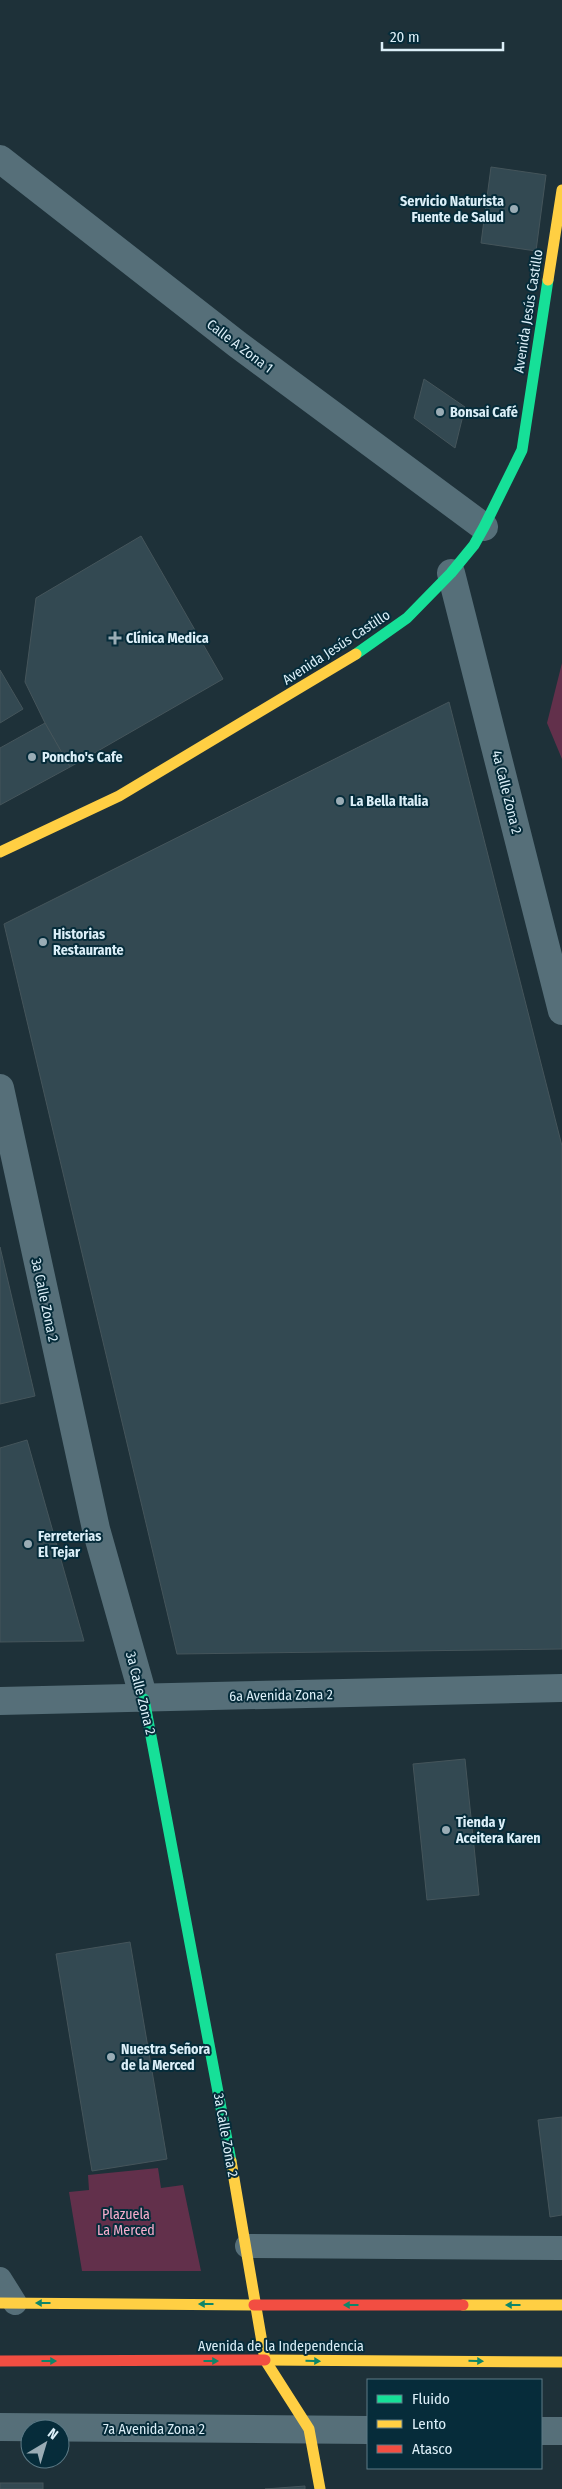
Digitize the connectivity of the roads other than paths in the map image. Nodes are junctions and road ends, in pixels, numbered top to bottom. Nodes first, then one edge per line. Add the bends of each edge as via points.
1 (0, 159) edge
2 (562, 190) edge
3 (484, 527) junction
4 (451, 573) junction
5 (0, 852) edge
6 (562, 1011) edge
7 (0, 1088) edge
8 (562, 1688) edge
9 (144, 1699) junction
10 (0, 1701) edge
11 (246, 2246) junction
12 (562, 2248) edge
13 (0, 2279) edge
14 (7, 2303) edge
15 (254, 2305) junction
16 (562, 2305) edge
17 (265, 2360) junction
18 (0, 2361) edge
19 (562, 2362) edge
20 (0, 2427) edge
21 (309, 2429) junction
22 (367, 2430) edge
23 (542, 2431) edge
24 (562, 2431) edge
25 (320, 2489) edge

1 - 3 street, Calle A Zona 1 via 237,344
2 - 3 street, Avenida Jesús Castillo via 522,450
3 - 4 street, Avenida Jesús Castillo
4 - 5 street, Avenida Jesús Castillo via 407,618 358,653 119,796
4 - 6 street, 4a Calle Zona 2
7 - 9 street, 3a Calle Zona 2 via 96,1529
8 - 9 street, 6a Avenida Zona 2
9 - 10 street, 6a Avenida Zona 2
9 - 11 street, 3a Calle Zona 2
11 - 12 lane
11 - 15 street, 3a Calle Zona 2
13 - 14 lane
15 -> 14 street
16 -> 15 street
15 - 17 street, 3a Calle Zona 2
18 -> 17 street, Avenida de la Independencia
17 -> 19 street, Avenida de la Independencia
17 - 21 street
20 - 21 street, 7a Avenida Zona 2
21 - 22 street, 7a Avenida Zona 2
21 - 25 street
23 - 24 street

